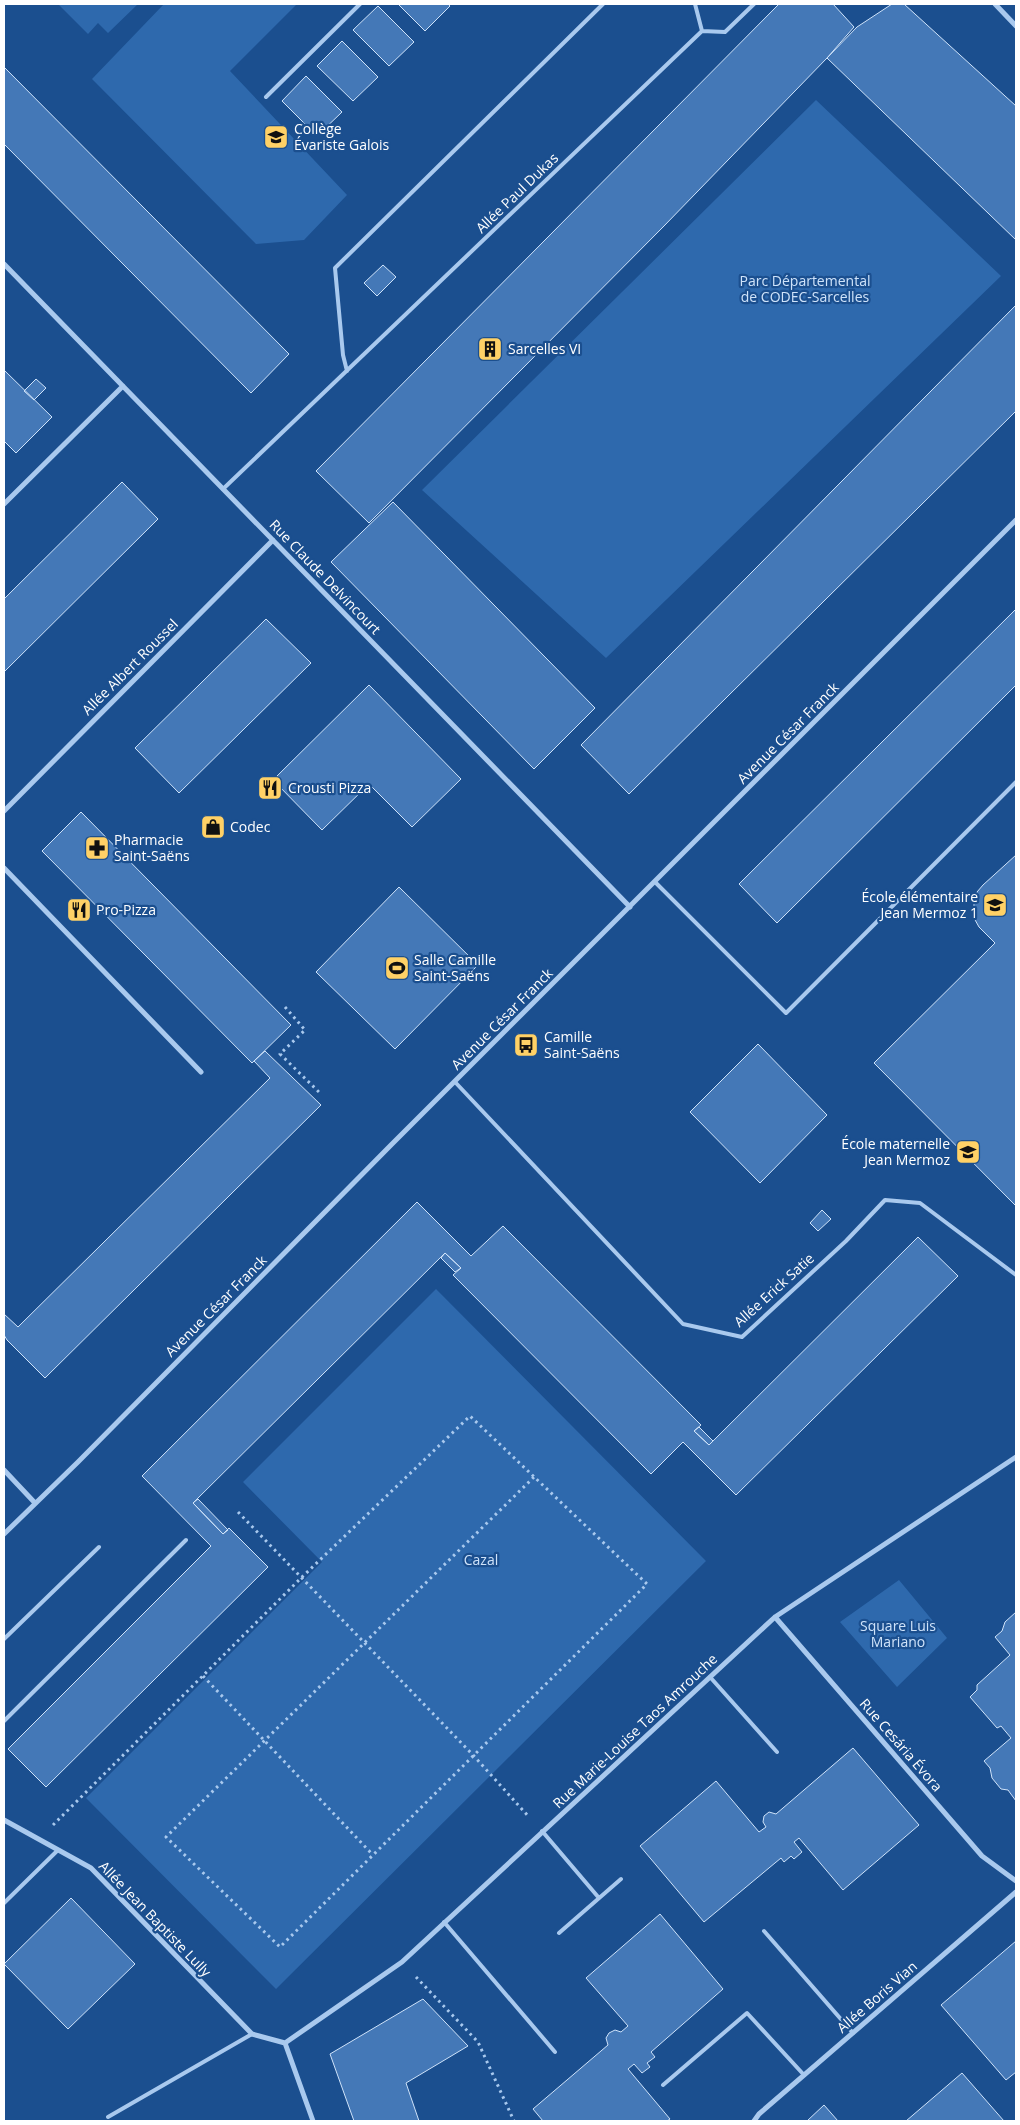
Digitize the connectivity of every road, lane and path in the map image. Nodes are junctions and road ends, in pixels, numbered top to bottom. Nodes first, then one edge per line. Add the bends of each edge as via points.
1 (360, 4) edge
2 (603, 4) edge
3 (695, 4) edge
4 (754, 4) edge
5 (995, 4) edge
6 (1016, 26) edge
7 (702, 31) junction
8 (266, 97) dead end
9 (4, 264) edge
10 (346, 371) junction
11 (123, 386) junction
12 (223, 489) junction
13 (4, 504) edge
14 (1016, 520) edge
15 (273, 540) junction
16 (1016, 782) edge
17 (4, 811) edge
18 (4, 868) edge
19 (656, 882) junction
20 (630, 907) junction
21 (285, 1007) dead end
22 (201, 1072) dead end
23 (454, 1082) junction
24 (321, 1094) dead end
25 (1016, 1275) edge
26 (1016, 1457) edge
27 (4, 1470) edge
28 (534, 1476) junction
29 (35, 1503) junction
30 (238, 1512) dead end
31 (4, 1534) edge
32 (186, 1540) dead end
33 (98, 1547) dead end
34 (301, 1578) junction
35 (775, 1617) junction
36 (4, 1639) edge
37 (364, 1642) junction
38 (202, 1676) junction
39 (710, 1677) junction
40 (4, 1721) edge
41 (264, 1740) junction
42 (777, 1752) dead end
43 (473, 1755) junction
44 (4, 1820) edge
45 (542, 1831) junction
46 (39, 1840) junction
47 (58, 1850) junction
48 (373, 1855) junction
49 (622, 1879) dead end
50 (1016, 1881) edge
51 (1016, 1892) edge
52 (600, 1898) junction
53 (4, 1903) edge
54 (444, 1922) junction
55 (764, 1931) dead end
56 (559, 1933) dead end
57 (402, 1962) junction
58 (853, 2033) junction
59 (252, 2034) junction
60 (285, 2043) junction
61 (556, 2052) dead end
62 (804, 2075) junction
63 (663, 2086) dead end
64 (108, 2117) dead end
65 (313, 2121) edge
66 (514, 2121) edge
67 (754, 2121) edge

1 - 8 lane
2 - 10 lane via 335,268
3 - 7 lane
4 - 7 lane via 725,32
5 - 6 street
7 - 10 lane, Allée Paul Dukas
9 - 11 street, Rue Claude Delvincourt
10 - 12 lane, Allée Paul Dukas
11 - 12 street, Rue Claude Delvincourt
11 - 13 street
12 - 15 street, Rue Claude Delvincourt
14 - 19 street, Avenue César Franck
15 - 17 street, Allée Albert Roussel
15 - 20 street, Rue Claude Delvincourt
16 - 19 lane via 786,1012
18 - 22 street
19 - 20 street, Avenue César Franck
20 - 23 street, Avenue César Franck
21 - 24 path via 305,1030 280,1054
23 - 25 lane, Allée Erick Satie via 683,1324 742,1337 846,1241 885,1200 920,1203
23 - 29 street, Avenue César Franck
26 - 35 street, Rue Marie-Louise Taos Amrouche
27 - 29 street
28 - 34 path via 470,1416
28 - 37 path
28 - 43 path via 647,1584
29 - 31 street, Avenue César Franck
30 - 34 path
32 - 40 lane
33 - 36 lane
34 - 37 path
34 - 38 path
35 - 39 street, Rue Marie-Louise Taos Amrouche
35 - 50 street, Rue Cesária Évora via 982,1856
37 - 41 path
37 - 43 path
38 - 41 path
38 - 46 path
39 - 42 lane
39 - 45 street, Rue Marie-Louise Taos Amrouche
41 - 48 path
41 - 48 path via 166,1837 280,1947
43 - 45 path
43 - 48 path
44 - 46 street, Allée Jean Baptiste Lully
45 - 52 lane
45 - 54 street, Rue Marie-Louise Taos Amrouche
46 - 47 street, Allée Jean Baptiste Lully
47 - 53 lane
47 - 59 street, Allée Jean Baptiste Lully via 91,1868
49 - 52 lane
51 - 58 street, Allée Boris Vian
52 - 56 lane
54 - 57 street, Rue Marie-Louise Taos Amrouche
54 - 61 lane
55 - 58 lane
57 - 60 street, Rue Marie-Louise Taos Amrouche
57 - 66 path via 478,2042
58 - 62 street, Allée Boris Vian
59 - 60 street
59 - 64 lane
60 - 65 street
62 - 63 lane via 747,2013
62 - 67 street, Allée Boris Vian

